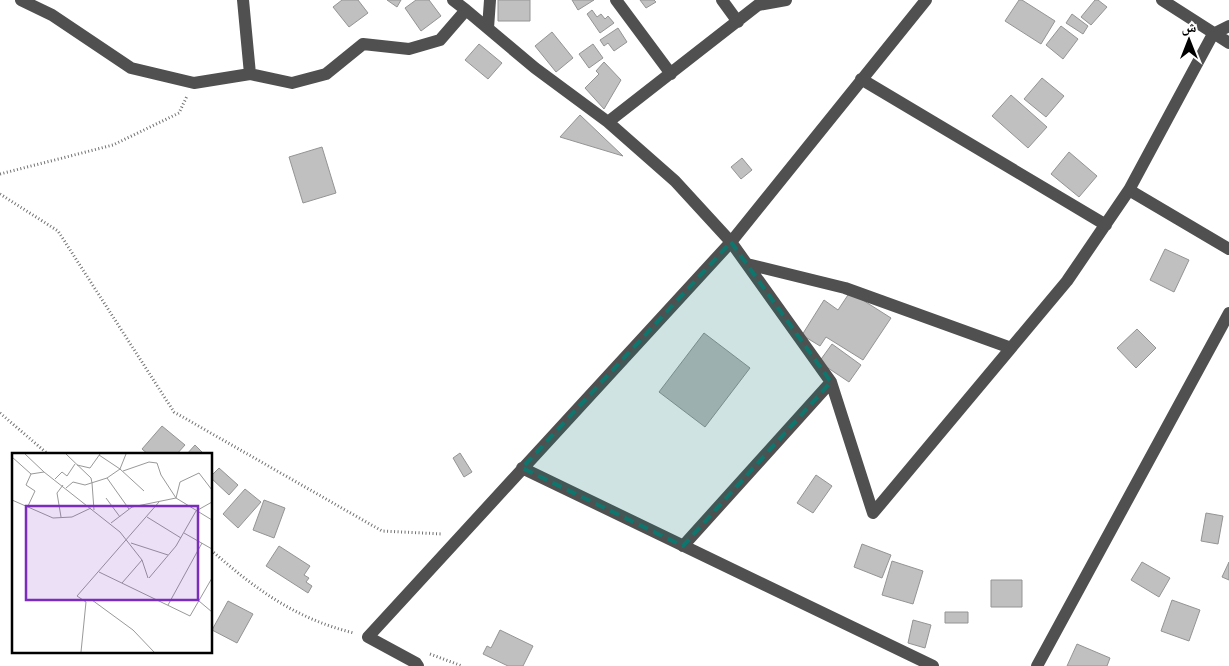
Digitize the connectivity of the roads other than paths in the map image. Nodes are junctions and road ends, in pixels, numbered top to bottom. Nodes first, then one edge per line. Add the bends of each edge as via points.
1 (21, 0) edge
2 (243, 0) edge
3 (452, 0) edge
4 (490, 0) edge
5 (616, 0) edge
6 (722, 0) edge
7 (786, 0) edge
8 (926, 0) edge
9 (1162, 0) edge
10 (466, 10) junction
11 (738, 22) junction
12 (1229, 26) edge
13 (488, 28) junction
14 (1213, 34) junction
15 (1229, 43) edge
16 (250, 74) junction
17 (670, 74) junction
18 (861, 78) junction
19 (608, 122) junction
20 (1129, 190) junction
21 (1106, 225) junction
22 (731, 242) junction
23 (1229, 249) edge
24 (747, 264) junction
25 (1229, 313) edge
26 (1011, 348) junction
27 (831, 382) junction
28 (522, 468) junction
29 (683, 546) junction
30 (418, 666) edge
31 (933, 666) edge
32 (1037, 666) edge

1 - 16 street via 52,15 130,68 194,83
2 - 16 street
3 - 10 street
4 - 13 street
5 - 17 street
6 - 11 street
7 - 11 street via 758,5
8 - 18 street
9 - 14 street
10 - 13 street
10 - 16 street via 440,40 408,48 363,44 326,74 292,83
11 - 17 street
12 - 14 street
13 - 19 street via 535,68
14 - 15 street
14 - 20 street
17 - 19 street
18 - 21 street
18 - 22 street
19 - 22 street via 675,181
20 - 21 street
20 - 23 street
21 - 26 street via 1068,282
22 - 24 street
22 - 28 street
24 - 26 street via 845,288
24 - 27 street
25 - 32 street
26 - 27 street via 873,512
27 - 29 street
28 - 29 street
28 - 30 street via 368,637
29 - 31 street

